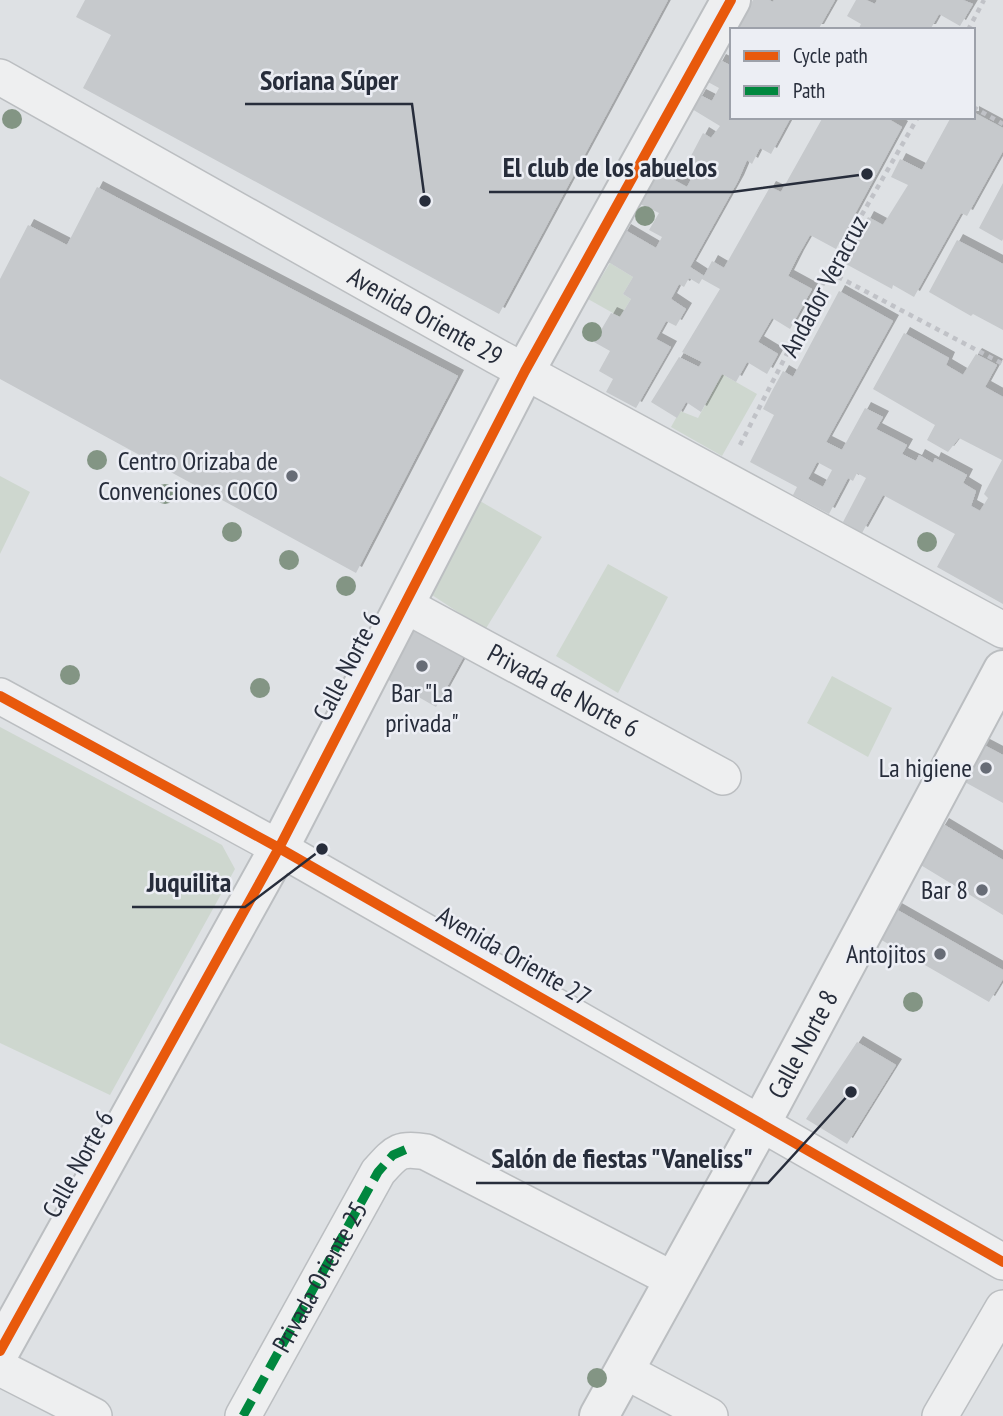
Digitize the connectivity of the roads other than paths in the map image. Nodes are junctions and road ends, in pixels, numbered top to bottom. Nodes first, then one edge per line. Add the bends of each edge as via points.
1 (731, 0) edge
2 (0, 77) edge
3 (525, 371) junction
4 (405, 605) junction
5 (1003, 630) edge
6 (1003, 670) edge
7 (0, 696) edge
8 (723, 777) dead end
9 (279, 848) junction
10 (761, 1124) junction
11 (1003, 1262) edge
12 (674, 1280) junction
13 (1003, 1308) edge
14 (0, 1351) edge
15 (0, 1368) edge
16 (625, 1371) junction
17 (94, 1416) edge
18 (243, 1416) edge
19 (599, 1416) edge
20 (710, 1416) edge
21 (940, 1416) edge

1 - 3 street, Calle Norte 6
2 - 3 street, Avenida Oriente 29
3 - 4 street, Calle Norte 6
3 - 5 street, Avenida Oriente 29
4 - 8 street, Privada de Norte 6
4 - 9 street, Calle Norte 6
6 - 10 street, Calle Norte 8
7 - 9 street, Avenida Oriente 27
9 - 10 street, Avenida Oriente 27
9 - 14 street, Calle Norte 6
10 - 11 street, Avenida Oriente 27
10 - 12 street, Calle Norte 8
12 - 16 street, Calle Norte 8
12 - 18 street, Privada Oriente 25 via 426,1152 407,1149 393,1155 378,1172
13 - 21 street
15 - 17 street
16 - 19 street, Calle Norte 8
16 - 20 street

